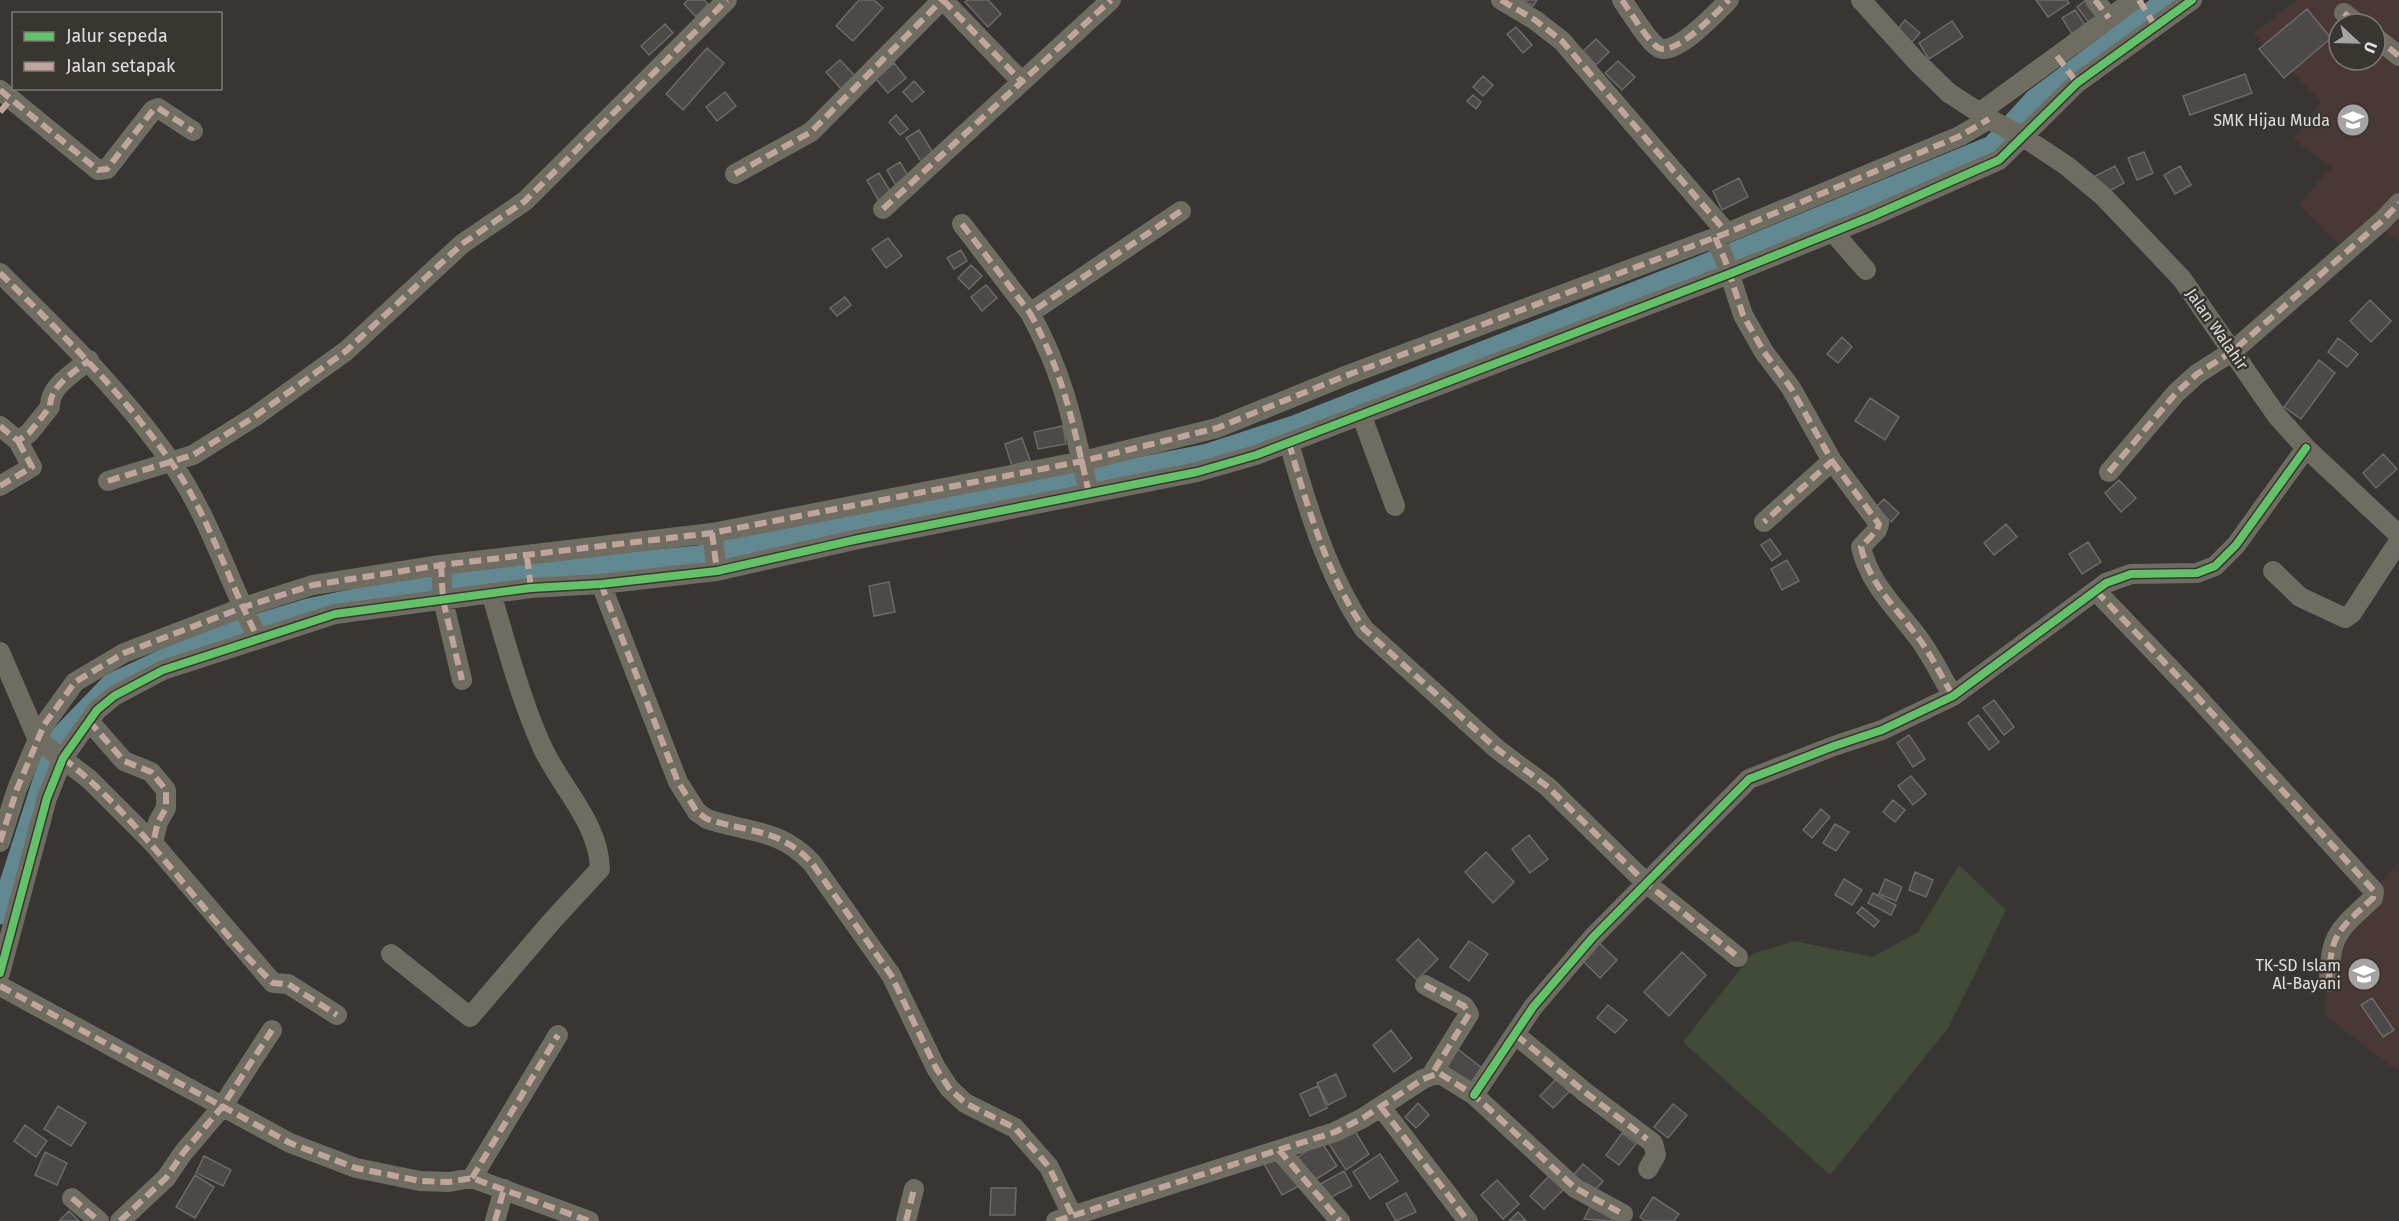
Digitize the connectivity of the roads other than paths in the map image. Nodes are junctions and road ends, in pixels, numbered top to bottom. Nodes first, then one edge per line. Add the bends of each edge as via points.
1 (727, 0) edge
2 (943, 0) edge
3 (1111, 0) edge
4 (1501, 0) edge
5 (1622, 0) edge
6 (1729, 0) edge
7 (1861, 0) edge
8 (2095, 0) edge
9 (2138, 0) edge
10 (2192, 0) edge
11 (2109, 18) junction
12 (2153, 23) junction
13 (2066, 69) junction
14 (1022, 82) junction
15 (4, 100) edge
16 (1988, 118) junction
17 (193, 131) dead end
18 (2021, 135) junction
19 (735, 174) dead end
20 (2399, 203) edge
21 (883, 210) dead end
22 (1181, 211) dead end
23 (962, 224) dead end
24 (1833, 232) junction
25 (1720, 237) junction
26 (1727, 267) junction
27 (1866, 270) dead end
28 (0, 273) edge
29 (1030, 313) junction
30 (2233, 351) junction
31 (89, 360) junction
32 (1361, 414) junction
33 (0, 426) edge
34 (18, 441) junction
35 (1289, 443) junction
36 (2306, 448) junction
37 (1832, 462) junction
38 (172, 463) junction
39 (2109, 472) dead end
40 (1086, 477) junction
41 (108, 482) dead end
42 (0, 486) edge
43 (1395, 506) dead end
44 (1764, 522) dead end
45 (2399, 535) edge
46 (713, 536) junction
47 (2399, 542) edge
48 (716, 566) junction
49 (529, 571) junction
50 (2273, 571) dead end
51 (441, 582) junction
52 (601, 584) junction
53 (2096, 591) junction
54 (491, 593) junction
55 (250, 622) junction
56 (0, 652) edge
57 (462, 680) dead end
58 (1953, 696) junction
59 (89, 721) junction
60 (50, 750) junction
61 (0, 843) edge
62 (153, 843) junction
63 (1645, 882) junction
64 (391, 954) dead end
65 (1738, 957) dead end
66 (0, 973) edge
67 (2329, 982) dead end
68 (1425, 985) dead end
69 (0, 986) edge
70 (337, 1015) dead end
71 (272, 1030) dead end
72 (558, 1035) dead end
73 (1516, 1035) junction
74 (1432, 1074) junction
75 (1474, 1095) junction
76 (222, 1107) junction
77 (1382, 1107) junction
78 (1278, 1150) junction
79 (1648, 1169) dead end
80 (472, 1178) junction
81 (504, 1189) junction
82 (914, 1189) dead end
83 (72, 1198) dead end
84 (1623, 1214) dead end
85 (1065, 1219) edge
86 (99, 1221) edge
87 (120, 1221) edge
88 (495, 1221) edge
89 (589, 1221) edge
90 (906, 1221) edge
91 (1340, 1221) edge
92 (1468, 1221) edge

1 - 38 street via 525,201 462,244 346,351 254,417 193,455
2 - 14 street
2 - 19 street via 821,123 794,143
3 - 14 street
4 - 25 street via 1562,41
5 - 6 street via 1656,46 1665,49 1678,45
7 - 16 street, Jalan Walahir via 1949,93
8 - 11 street
9 - 11 street
9 - 12 street
10 - 12 street
11 - 13 street
12 - 13 street
13 - 16 street
13 - 18 street
14 - 21 street
15 - 17 street via 98,170 107,169 153,110 158,108
16 - 18 street, Jalan Walahir
16 - 25 street via 1960,136
18 - 24 street via 2000,160
18 - 30 street, Jalan Walahir via 2103,196 2182,279
20 - 30 street
22 - 29 street
23 - 29 street
24 - 26 street
24 - 27 street
25 - 26 street
25 - 40 street
26 - 32 street
26 - 37 street via 1743,315 1791,388
28 - 31 street
29 - 40 street via 1061,378
30 - 36 street, Jalan Walahir via 2277,416
30 - 39 street via 2176,393
31 - 34 street via 56,388 50,407
31 - 38 street
32 - 35 street
32 - 43 street
33 - 34 street
34 - 42 street via 32,467
35 - 40 street via 1197,472
35 - 63 street via 1318,534 1364,629 1497,749 1548,787
36 - 45 street, Jalan Walahir
36 - 53 street via 2236,545 2215,566 2197,573 2131,574
37 - 44 street
37 - 58 street via 1879,524 1861,547 1875,579 1918,638
38 - 41 street
38 - 55 street via 211,535
40 - 46 street
40 - 48 street via 854,540
46 - 48 street
46 - 49 street
47 - 50 street via 2345,618 2300,597
48 - 52 street
49 - 51 street
49 - 52 street
49 - 54 street
51 - 54 street
51 - 55 street via 335,614
51 - 55 street via 313,585
51 - 57 street
52 - 85 street via 678,782 697,813 783,839 812,863 891,975 936,1068 950,1088 965,1103 1015,1128 1024,1138 1049,1167
53 - 58 street
53 - 67 street via 2374,891 2373,898 2335,937
54 - 64 street via 540,744 587,824 600,856 600,869 470,1017
55 - 59 street via 114,696
55 - 60 street via 124,653 100,666 75,682 44,725
56 - 60 street
58 - 63 street via 1882,730 1749,779
59 - 60 street
59 - 62 street via 124,761 151,772 166,790 166,808
60 - 61 street via 17,789
60 - 62 street via 89,779
60 - 66 street via 46,798
62 - 70 street via 273,983 288,984
63 - 65 street
63 - 73 street via 1533,1007
68 - 74 street via 1464,1006 1469,1014
69 - 76 street
71 - 76 street
72 - 80 street
73 - 75 street
73 - 79 street via 1653,1143 1656,1155
74 - 75 street via 1439,1073
74 - 77 street
75 - 84 street via 1575,1188
76 - 80 street via 290,1143 356,1168 420,1181
76 - 87 street via 166,1178
77 - 78 street via 1335,1132
77 - 92 street
78 - 85 street
78 - 91 street
80 - 81 street
81 - 88 street
81 - 89 street
82 - 90 street
83 - 86 street

